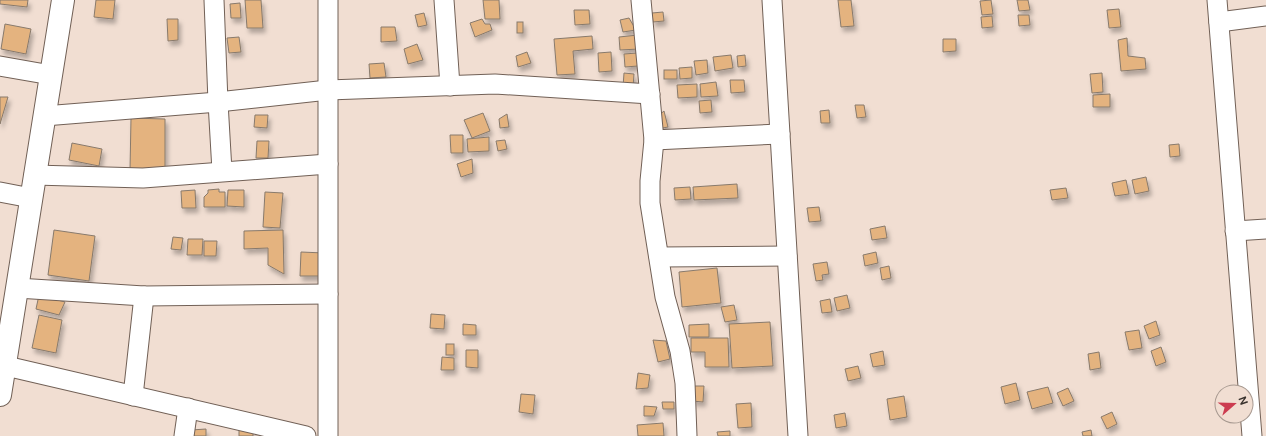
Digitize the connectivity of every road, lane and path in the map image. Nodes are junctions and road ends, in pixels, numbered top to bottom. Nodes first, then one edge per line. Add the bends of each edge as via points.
1 (63, 0) edge
2 (214, 0) edge
3 (328, 0) edge
4 (444, 0) edge
5 (641, 0) edge
6 (772, 0) edge
7 (1217, 0) edge
8 (1266, 16) edge
9 (1219, 22) junction
10 (0, 66) edge
11 (51, 75) junction
12 (450, 86) junction
13 (328, 90) junction
14 (650, 94) junction
15 (218, 102) junction
16 (44, 116) junction
17 (780, 134) junction
18 (654, 140) junction
19 (328, 164) junction
20 (222, 171) junction
21 (34, 175) junction
22 (0, 192) edge
23 (31, 198) junction
24 (1266, 229) edge
25 (1235, 231) junction
26 (787, 256) junction
27 (659, 257) junction
28 (17, 288) junction
29 (328, 294) junction
30 (144, 296) junction
31 (6, 366) junction
32 (0, 395) edge
33 (133, 396) junction
34 (188, 408) junction
35 (184, 436) edge
36 (306, 436) edge
37 (328, 436) edge
38 (687, 436) edge
39 (798, 436) edge
40 (1252, 436) edge

1 - 11 main road
2 - 15 street
3 - 13 street
4 - 12 street
5 - 14 street
6 - 17 street
7 - 9 street
8 - 9 street
9 - 25 street
10 - 11 street
11 - 16 main road
12 - 13 street
12 - 14 street via 495,84
13 - 15 street
13 - 19 street
14 - 18 street
15 - 16 street
15 - 20 street
16 - 21 main road
17 - 18 street
17 - 26 street
18 - 27 street via 650,203
19 - 20 street
19 - 29 street
20 - 21 street via 143,178
21 - 23 main road
22 - 23 street
23 - 28 main road
24 - 25 street
25 - 40 street
26 - 27 street
26 - 39 street
27 - 38 street via 665,297 680,351 685,383
28 - 30 street
28 - 31 main road
29 - 30 street
29 - 37 street
30 - 33 street
31 - 32 main road
31 - 33 street
33 - 34 street
34 - 35 street
34 - 36 street

